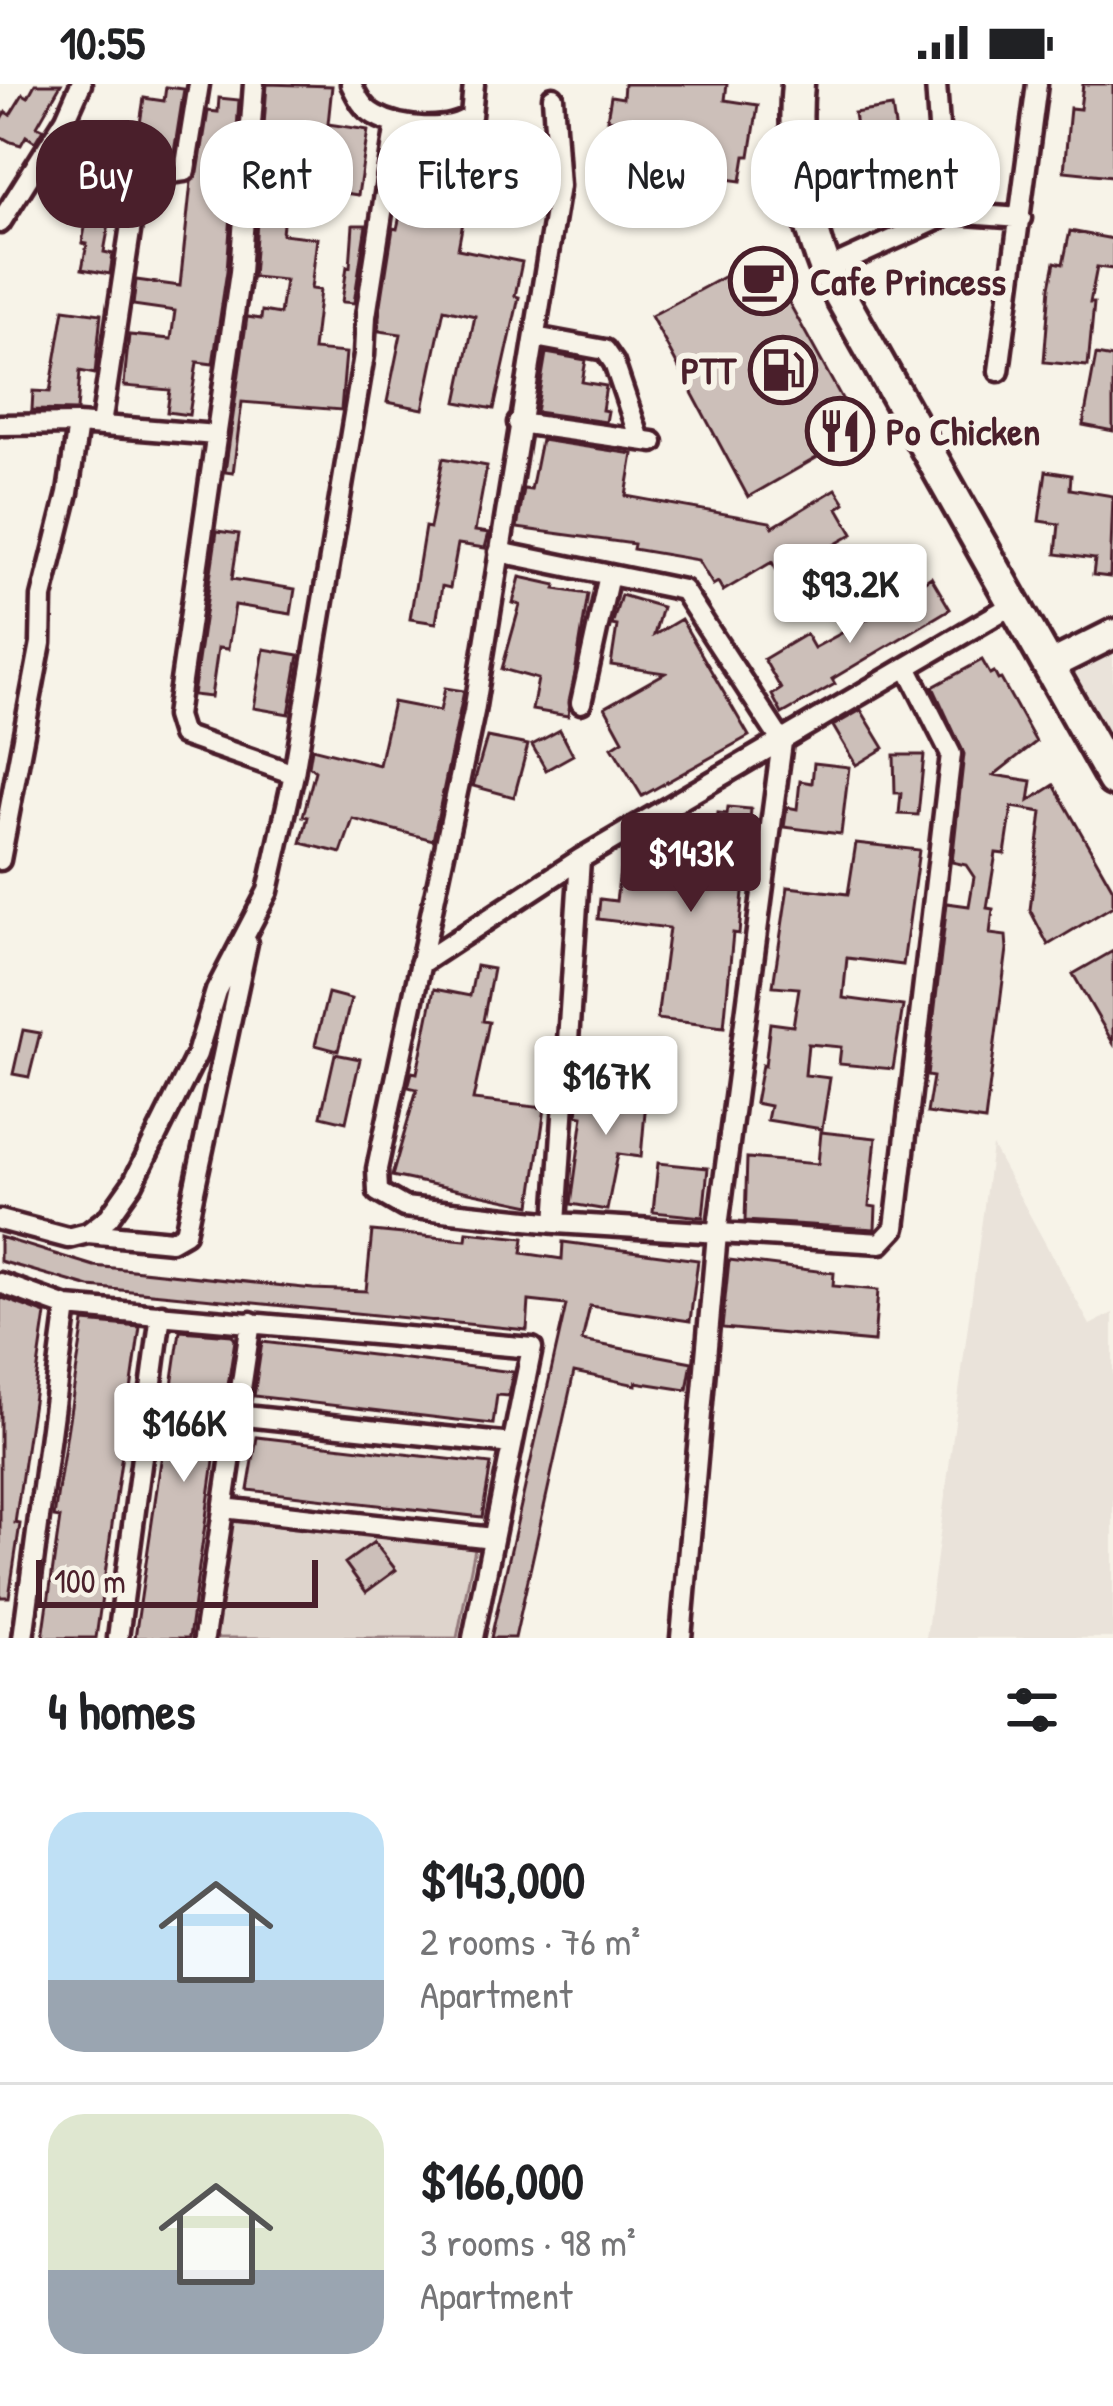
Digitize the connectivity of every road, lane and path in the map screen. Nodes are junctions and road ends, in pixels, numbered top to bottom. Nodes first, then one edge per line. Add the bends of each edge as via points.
1 (81, 84) edge
2 (199, 84) edge
3 (254, 84) edge
4 (351, 84) edge
5 (474, 84) edge
6 (797, 84) edge
7 (936, 84) edge
8 (1037, 84) edge
9 (553, 97) dead end
10 (388, 120) edge
11 (466, 120) edge
12 (938, 120) edge
13 (1000, 216) edge
14 (1021, 218) junction
15 (0, 223) edge
16 (380, 228) edge
17 (919, 228) edge
18 (826, 270) junction
19 (535, 338) junction
20 (998, 371) dead end
21 (78, 424) junction
22 (518, 424) junction
23 (0, 425) edge
24 (101, 425) junction
25 (216, 435) junction
26 (499, 552) junction
27 (609, 575) junction
28 (1014, 604) junction
29 (1113, 634) edge
30 (1051, 665) junction
31 (907, 668) junction
32 (581, 703) dead end
33 (782, 742) junction
34 (294, 774) junction
35 (1113, 780) edge
36 (580, 859) junction
37 (0, 860) edge
38 (250, 929) junction
39 (420, 964) junction
40 (0, 1220) edge
41 (556, 1223) junction
42 (88, 1233) junction
43 (717, 1234) junction
44 (0, 1283) edge
45 (67, 1306) junction
46 (161, 1314) junction
47 (251, 1322) junction
48 (235, 1415) junction
49 (512, 1444) junction
50 (223, 1508) junction
51 (493, 1538) junction
52 (23, 1638) edge
53 (118, 1638) edge
54 (205, 1638) edge
55 (472, 1638) edge
56 (681, 1638) edge

1 - 15 street
2 - 24 street via 185,171 137,185
3 - 25 street via 240,272
4 - 10 street via 361,104
5 - 11 street
6 - 18 main road via 802,174
7 - 12 street
8 - 14 street
9 - 19 street via 559,186
13 - 14 street
14 - 20 street
16 - 34 street
17 - 18 street
18 - 28 main road
19 - 22 street
19 - 22 street via 604,350 646,441
21 - 23 street
21 - 24 street
21 - 37 street
22 - 26 street
24 - 25 street
25 - 34 street via 176,716 182,735
26 - 27 street
26 - 39 street
27 - 32 street
27 - 33 street via 682,590
28 - 30 main road
28 - 31 street
29 - 30 main road
30 - 35 main road
31 - 33 street
31 - 43 street via 951,754 895,1228 881,1243 857,1245
33 - 36 street
33 - 43 street
34 - 38 street via 268,891
36 - 39 street
36 - 41 street
38 - 42 street via 215,991 197,1054 151,1152 109,1217
38 - 42 street via 185,1233 170,1241
39 - 41 street via 376,1169 378,1192 404,1207
40 - 42 street via 68,1238
41 - 43 street
43 - 56 street
44 - 45 street
45 - 46 street
45 - 52 street
46 - 47 street
46 - 53 street
47 - 48 street
47 - 49 street via 532,1348
48 - 49 street
48 - 50 street
49 - 51 street
50 - 51 street
50 - 54 street
51 - 55 street

